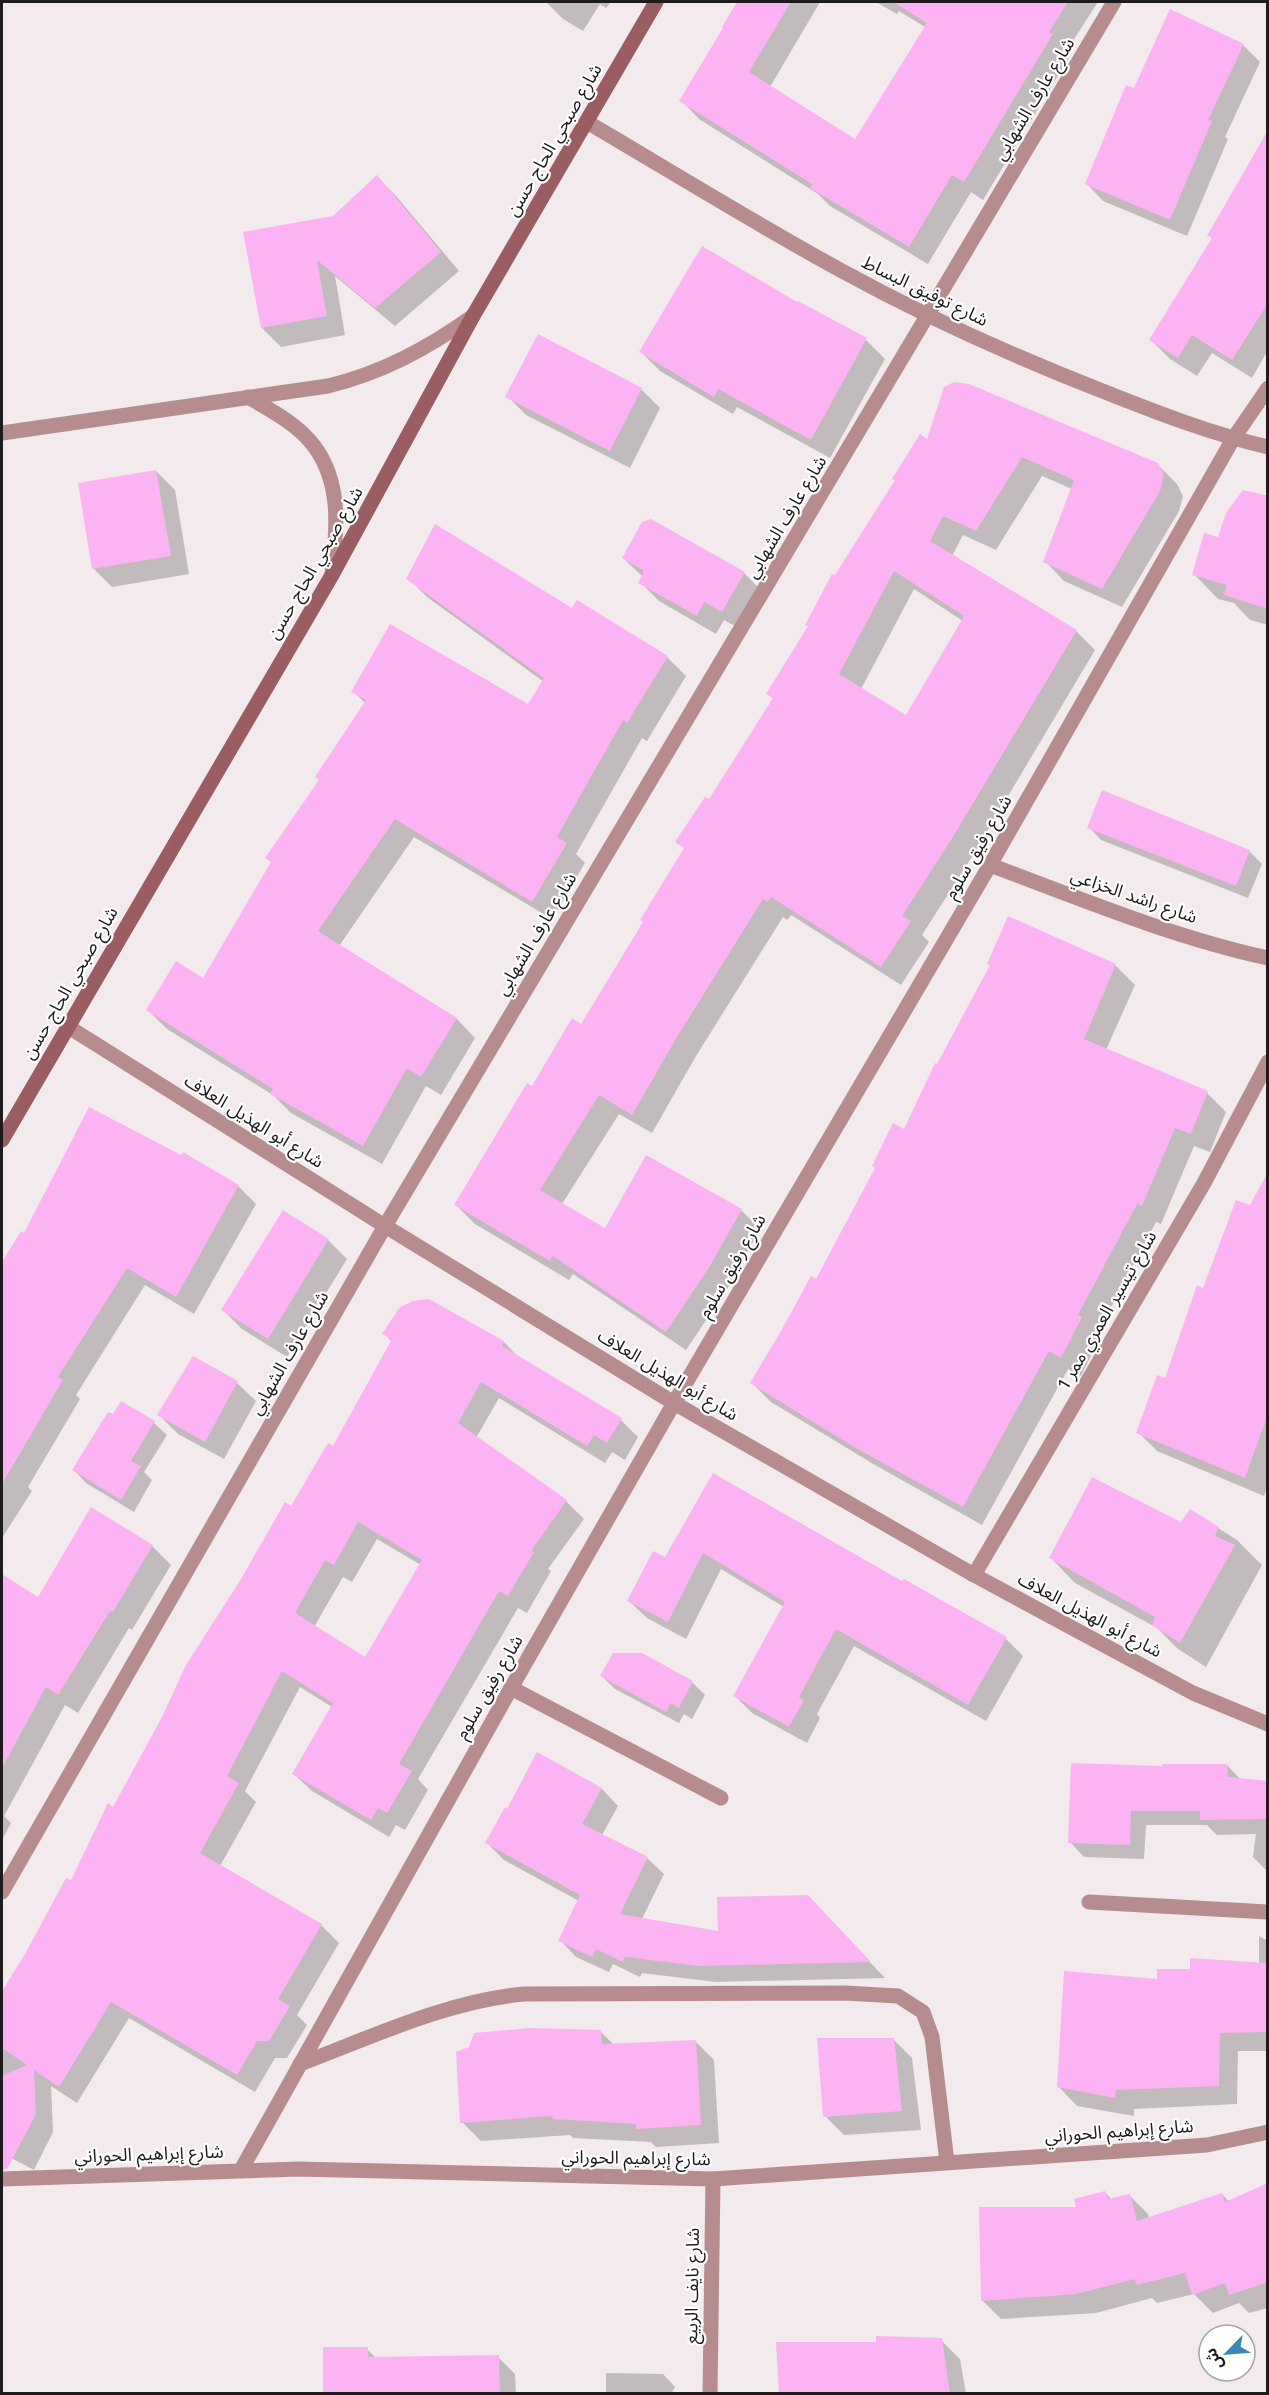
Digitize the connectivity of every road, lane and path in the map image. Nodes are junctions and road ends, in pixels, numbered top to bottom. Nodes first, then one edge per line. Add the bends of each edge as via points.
1 (656, 2) edge
2 (1114, 2) edge
3 (587, 122) junction
4 (473, 316) junction
5 (928, 316) junction
6 (1268, 388) edge
7 (248, 397) junction
8 (2, 433) edge
9 (1233, 439) junction
10 (1268, 447) edge
11 (332, 575) junction
12 (990, 866) junction
13 (1268, 958) edge
14 (67, 1026) junction
15 (1268, 1062) edge
16 (2, 1140) edge
17 (385, 1226) junction
18 (674, 1403) junction
19 (974, 1575) junction
20 (511, 1688) junction
21 (1268, 1724) edge
22 (721, 1798) dead end
23 (2, 1892) edge
24 (1089, 1902) dead end
25 (1268, 1912) edge
26 (300, 2064) junction
27 (1268, 2132) edge
28 (947, 2162) junction
29 (241, 2170) junction
30 (2, 2179) edge
31 (713, 2179) junction
32 (710, 2394) edge

1 - 3 street, شارع صبحي الحاج حسن
2 - 5 street, شارع عارف الشهابي
3 - 4 street, شارع صبحي الحاج حسن
3 - 5 street, شارع توفيق البساط via 841,271
4 - 7 street via 409,357 356,379
4 - 11 street, شارع صبحي الحاج حسن
5 - 9 street, شارع توفيق البساط via 1030,363
5 - 17 street, شارع عارف الشهابي
6 - 9 street, شارع رفيق سلوم
7 - 8 street
7 - 11 street via 280,416 314,446 320,457 337,513
9 - 10 street, شارع توفيق البساط
9 - 12 street, شارع رفيق سلوم
11 - 14 street, شارع صبحي الحاج حسن
12 - 13 street, شارع راشد الخزاعي via 1148,923
12 - 18 street, شارع رفيق سلوم
14 - 16 street, شارع صبحي الحاج حسن
14 - 17 street, شارع أبو الهذيل العلاف
15 - 19 street, شارع تيسير العمري ممر 1 via 1204,1183
17 - 18 street, شارع أبو الهذيل العلاف
17 - 23 street, شارع عارف الشهابي
18 - 19 street, شارع أبو الهذيل العلاف
18 - 20 street, شارع رفيق سلوم
19 - 21 street, شارع أبو الهذيل العلاف via 1193,1693
20 - 22 street
20 - 26 street, شارع رفيق سلوم
24 - 25 street
26 - 28 street via 493,1997 898,1996 923,2012 932,2037
26 - 29 street, شارع رفيق سلوم
27 - 28 street, شارع إبراهيم الحوراني via 1207,2145
28 - 31 street, شارع إبراهيم الحوراني
29 - 30 street, شارع إبراهيم الحوراني
29 - 31 street, شارع إبراهيم الحوراني
31 - 32 street, شارع نايف الربيع

